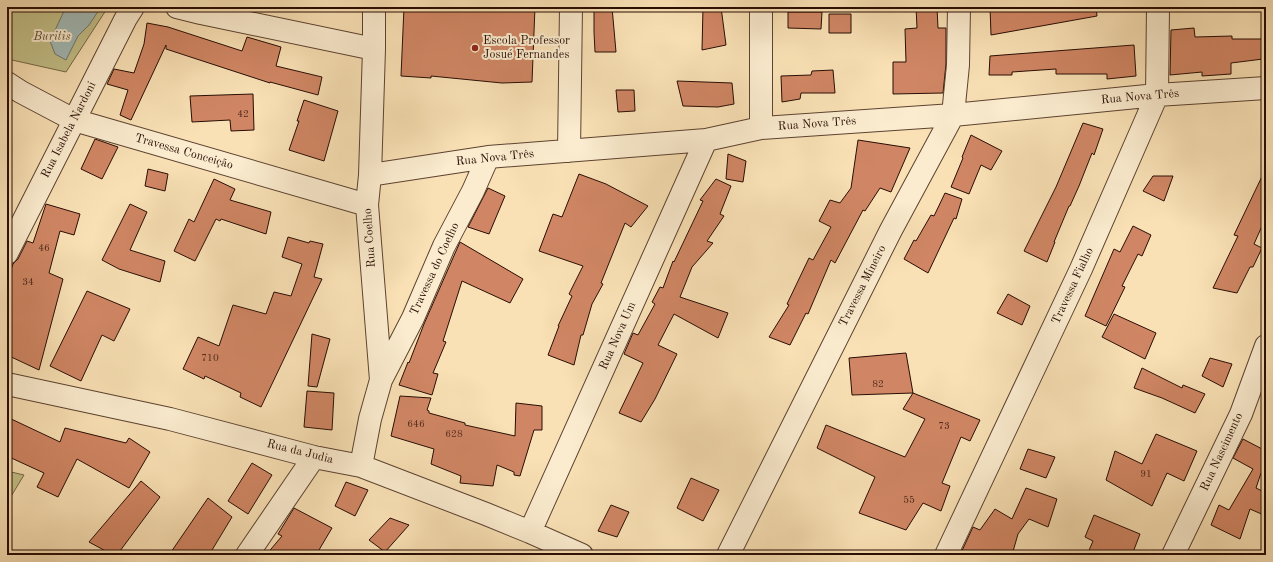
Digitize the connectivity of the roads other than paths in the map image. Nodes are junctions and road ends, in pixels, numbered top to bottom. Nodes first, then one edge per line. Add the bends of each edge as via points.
1 (133, 7) edge
2 (177, 7) edge
3 (374, 7) edge
4 (571, 7) edge
5 (761, 7) edge
6 (959, 7) edge
7 (1158, 7) edge
8 (374, 49) junction
9 (7, 83) edge
10 (1266, 88) edge
11 (1157, 94) junction
12 (953, 115) junction
13 (74, 120) junction
14 (761, 128) junction
15 (706, 140) junction
16 (569, 151) junction
17 (488, 158) junction
18 (370, 175) junction
19 (367, 205) junction
20 (7, 253) edge
21 (1266, 346) edge
22 (381, 380) junction
23 (7, 384) edge
24 (314, 457) junction
25 (361, 466) junction
26 (530, 532) junction
27 (247, 555) edge
28 (582, 555) edge
29 (728, 555) edge
30 (946, 555) edge
31 (1174, 555) edge

1 - 13 street, Rua Isabela Nardoni
2 - 8 street
3 - 8 street, Rua Coelho
4 - 16 street
5 - 14 street
6 - 12 street, Travessa Mineiro via 958,65
7 - 11 street, Travessa Fialho
8 - 18 street, Rua Coelho
9 - 13 street, Travessa Conceição
10 - 11 street, Rua Nova Três
11 - 12 street, Rua Nova Três
11 - 30 street, Travessa Fialho via 1081,269
12 - 14 street, Rua Nova Três
12 - 29 street, Travessa Mineiro via 891,230
13 - 19 street, Travessa Conceição
13 - 20 street, Rua Isabela Nardoni
14 - 15 street, Rua Nova Três
15 - 16 street, Rua Nova Três
15 - 26 street, Rua Nova Um
16 - 17 street, Rua Nova Três
17 - 18 street, Rua Nova Três
17 - 22 street, Travessa do Coelho
18 - 19 street, Rua Coelho
19 - 22 street, Rua Coelho
21 - 31 street, Rua Nascimento via 1241,414
22 - 25 street, Rua Coelho
23 - 24 street, Rua da Judia via 170,419
24 - 25 street, Rua da Judia
24 - 27 street
25 - 26 street, Rua da Judia
26 - 28 street, Rua da Judia

